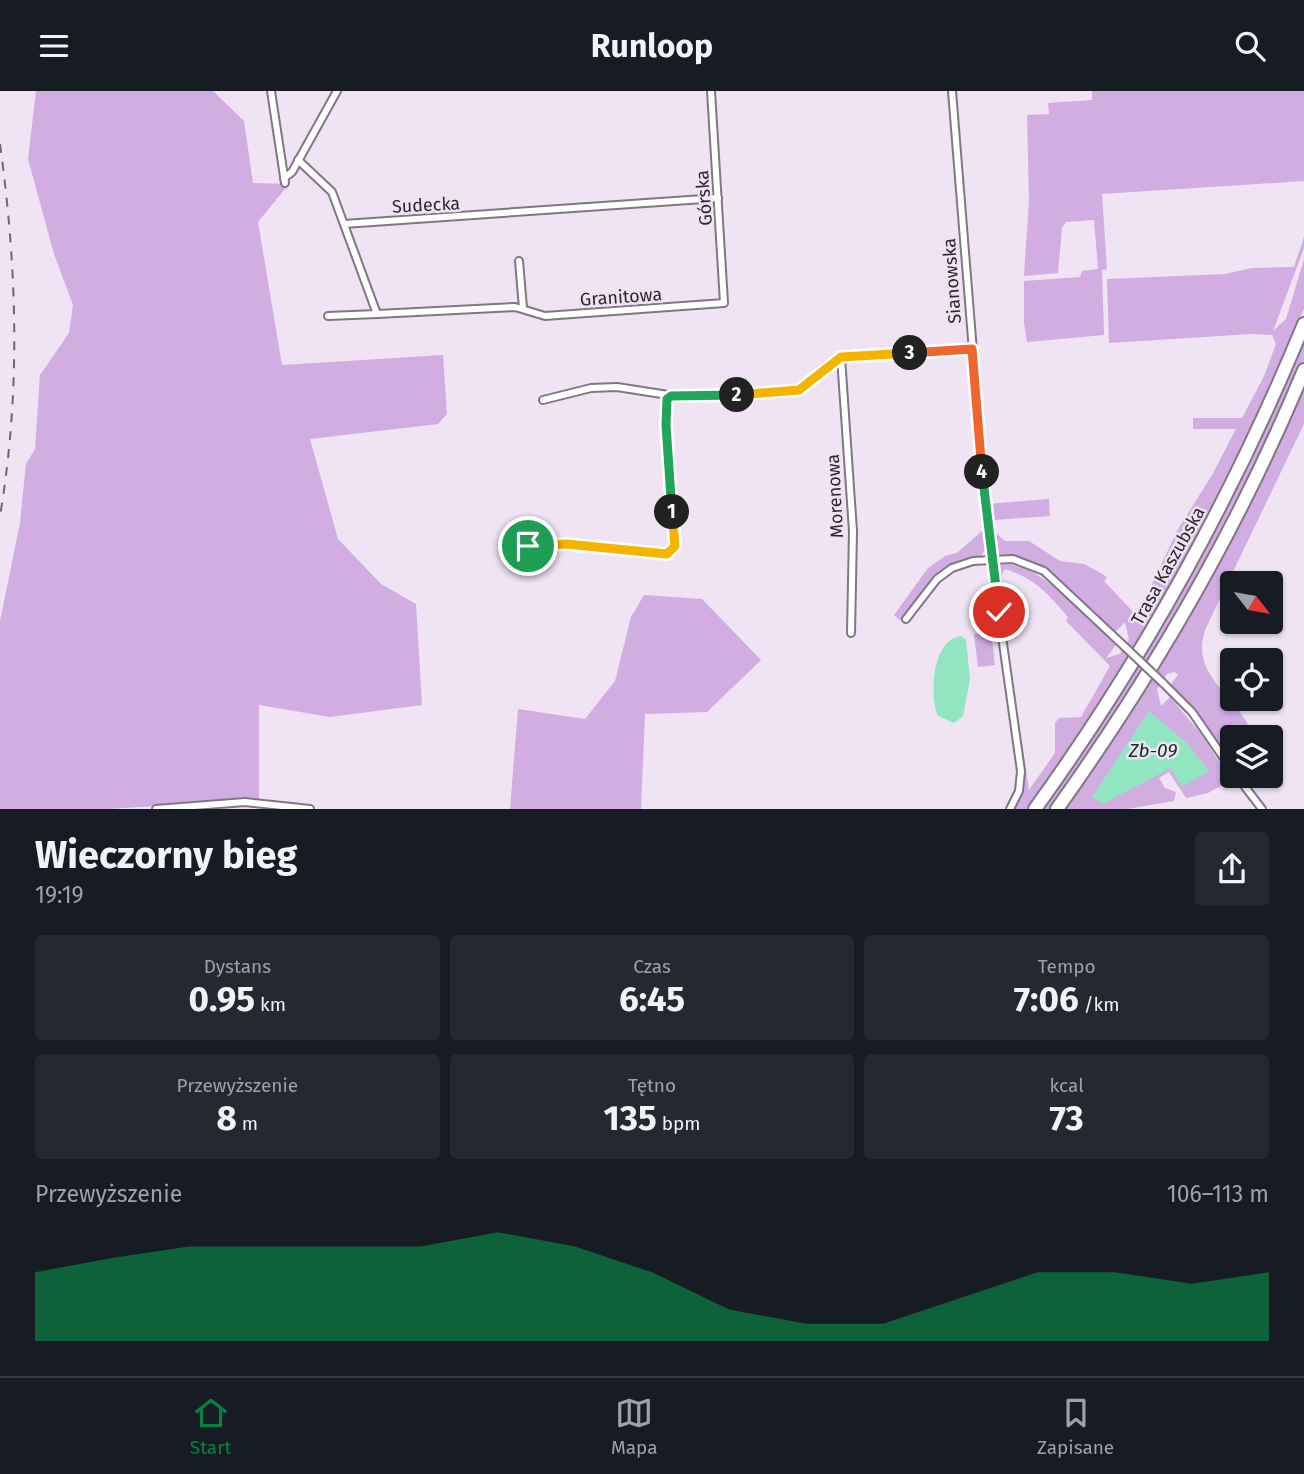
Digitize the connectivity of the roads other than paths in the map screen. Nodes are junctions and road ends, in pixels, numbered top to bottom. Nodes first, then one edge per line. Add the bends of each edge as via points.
1 (271, 91) edge
2 (337, 91) edge
3 (710, 91) edge
4 (952, 91) edge
5 (298, 160) junction
6 (718, 198) junction
7 (344, 224) junction
8 (519, 261) dead end
9 (724, 303) joint
10 (523, 308) junction
11 (377, 314) junction
12 (328, 316) dead end
13 (1304, 324) edge
14 (972, 349) junction
15 (841, 357) junction
16 (1304, 370) edge
17 (671, 396) junction
18 (543, 400) dead end
19 (528, 546) dead end
20 (991, 559) junction
21 (906, 619) dead end
22 (851, 633) dead end
23 (1220, 753) edge
24 (1246, 788) edge
25 (253, 806) edge
26 (156, 809) edge
27 (310, 809) edge
28 (1010, 809) edge
29 (1035, 809) edge
30 (1057, 809) edge
31 (1262, 809) edge

1 - 5 street via 285,180
2 - 5 street
3 - 6 street, Górska
4 - 14 street, Sianowska
5 - 7 street via 332,191
6 - 7 street, Sudecka
6 - 9 street, Górska
7 - 11 street
8 - 10 street
9 - 10 street, Granitowa via 545,316
10 - 11 street, Granitowa
11 - 12 street, Granitowa
13 - 29 highway, Trasa Kaszubska via 1253,441 1195,556 1111,699
14 - 15 street
14 - 20 street, Sianowska
15 - 17 street via 806,386 787,393
15 - 22 street, Morenowa via 853,531
16 - 30 highway, Trasa Kaszubska via 1201,580 1125,708
17 - 18 street via 604,387
17 - 19 street via 665,404 675,546 667,554 566,544
20 - 21 street via 944,573
20 - 23 street, bridge via 1021,560 1044,571 1192,712
20 - 28 street, Sianowska via 1021,771 1019,791
24 - 31 street
25 - 26 street
25 - 27 street

